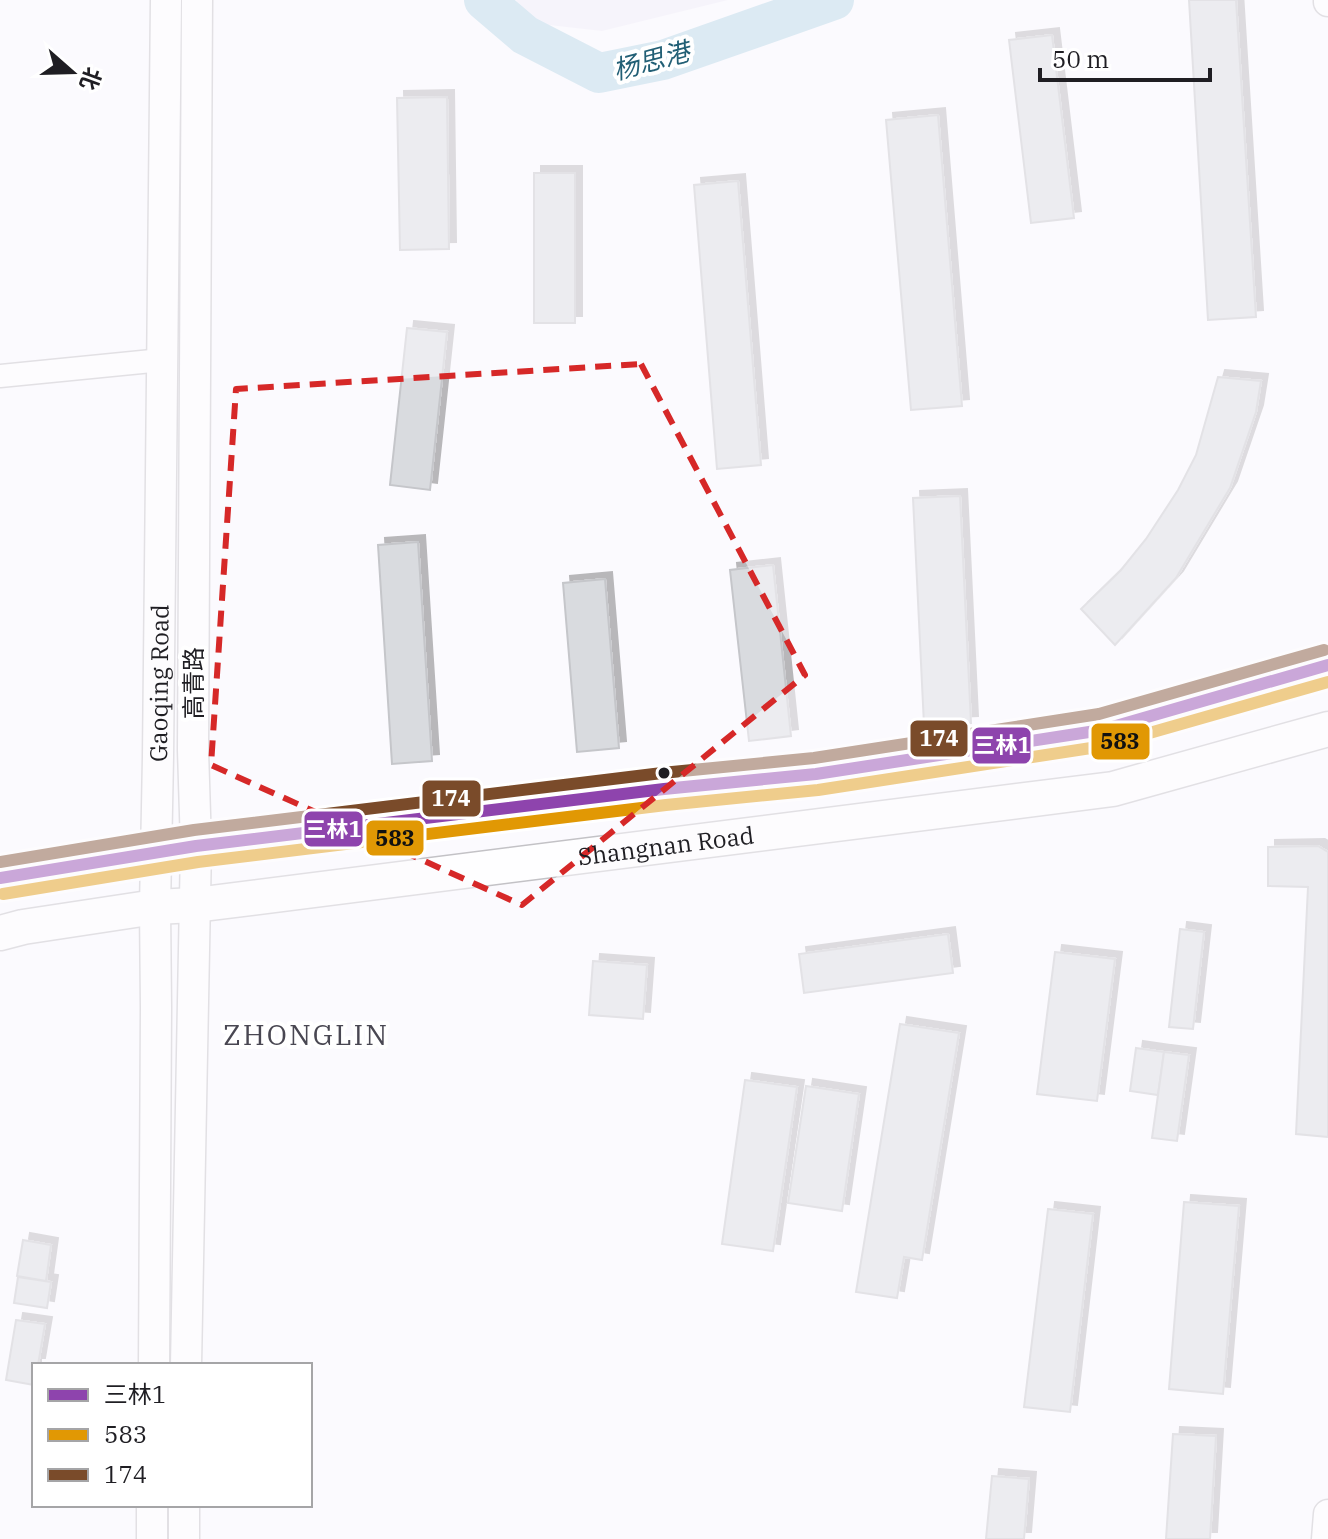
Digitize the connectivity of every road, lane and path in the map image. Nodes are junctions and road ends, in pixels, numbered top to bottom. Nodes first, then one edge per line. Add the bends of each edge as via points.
1 (166, 0) edge
2 (197, 0) edge
3 (162, 360) junction
4 (0, 376) edge
5 (1328, 665) edge
6 (1328, 729) edge
7 (196, 846) junction
8 (156, 854) junction
9 (0, 878) edge
10 (195, 905) junction
11 (155, 907) junction
12 (0, 933) edge
13 (154, 1363) edge
14 (186, 1363) edge
15 (152, 1507) edge
16 (184, 1507) edge
17 (1328, 1514) edge
18 (152, 1539) edge
19 (184, 1539) edge
20 (1326, 1539) edge

1 - 3 main road, Gaoqing Road
2 - 7 main road, 高青路
3 - 4 street
3 - 8 main road, Gaoqing Road
5 - 7 main road via 1102,730 816,774
6 - 10 main road, Shangnan Road via 1113,789
7 - 8 main road
7 - 10 main road, 高青路
8 - 9 main road
8 - 11 main road, Gaoqing Road
10 - 11 main road, Shangnan Road
10 - 14 main road, 高青路
11 - 12 main road, Shangnan Road
11 - 13 main road, Gaoqing Road
15 - 18 main road
16 - 19 main road
17 - 20 street

